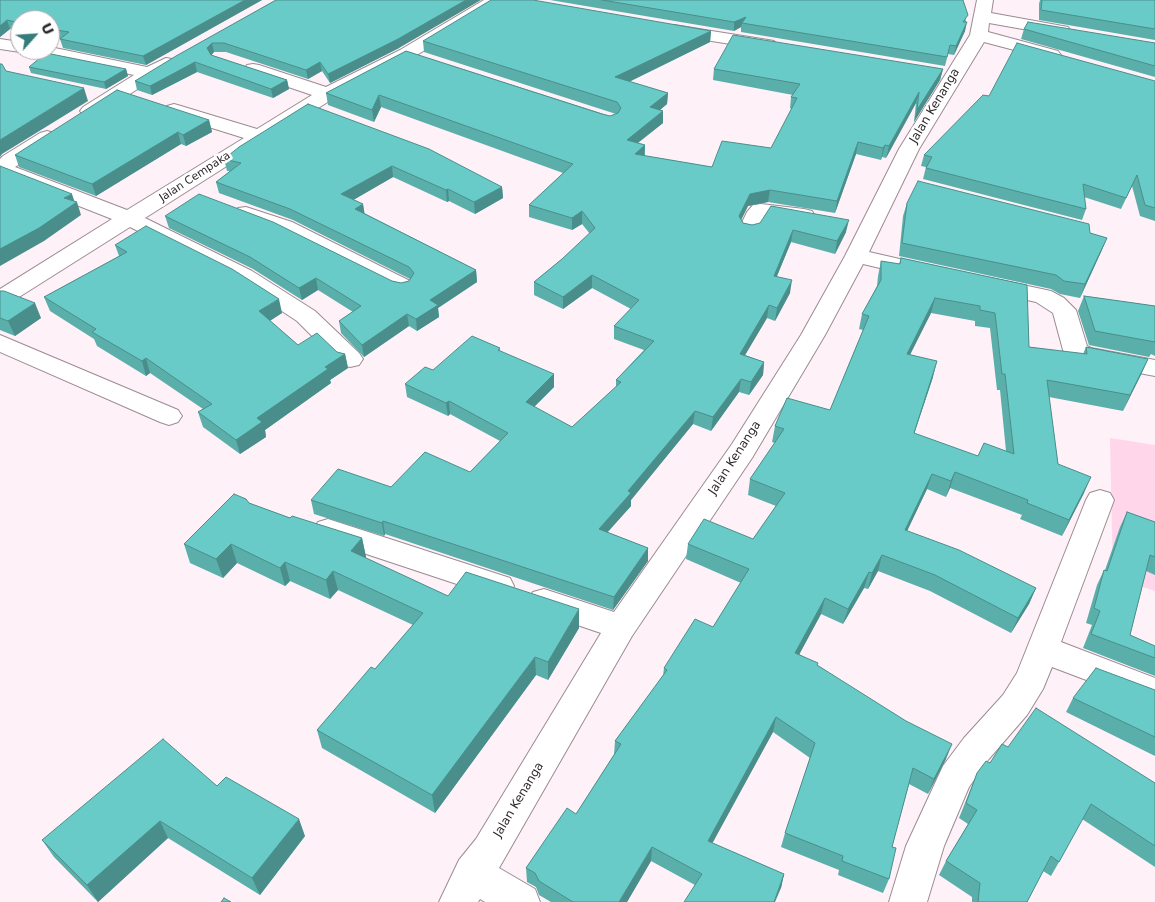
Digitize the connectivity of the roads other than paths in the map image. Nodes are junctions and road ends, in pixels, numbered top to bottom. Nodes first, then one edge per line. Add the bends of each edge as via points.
1 (496, 0) edge
2 (982, 17) edge
3 (658, 27) edge
4 (1079, 34) edge
5 (786, 48) edge
6 (179, 54) edge
7 (60, 55) edge
8 (1067, 59) edge
9 (238, 64) edge
10 (149, 73) junction
11 (83, 91) edge
12 (115, 95) junction
13 (138, 98) edge
14 (156, 104) edge
15 (320, 104) junction
16 (78, 118) edge
17 (61, 128) edge
18 (259, 136) junction
19 (5, 159) edge
20 (179, 188) junction
21 (205, 198) edge
22 (231, 207) edge
23 (131, 219) junction
24 (824, 220) edge
25 (750, 229) edge
26 (856, 256) junction
27 (940, 274) edge
28 (968, 280) edge
29 (402, 286) edge
30 (0, 299) edge
31 (0, 343) edge
32 (350, 360) dead end
33 (1155, 368) edge
34 (169, 416) dead end
35 (1100, 500) dead end
36 (300, 522) edge
37 (621, 627) junction
38 (1042, 649) junction
39 (1155, 692) edge
40 (465, 888) edge
41 (521, 902) edge
42 (908, 902) edge

1 - 15 street, Jalan Cempaka via 415,57
2 - 4 street
2 - 8 street
2 - 26 street, Jalan Kenanga via 943,74 933,113 909,149 902,182 861,226
3 - 5 street
6 - 10 street
7 - 10 street
9 - 15 street
10 - 12 street
11 - 12 street
12 - 13 street
12 - 16 street
14 - 18 street
15 - 18 street, Jalan Cempaka
17 - 19 street
18 - 20 street, Jalan Cempaka
19 - 23 street via 2,169
20 - 21 street
20 - 23 street, Jalan Cempaka
22 - 29 street via 284,227
23 - 30 street, Jalan Cempaka
23 - 32 street via 244,276 306,316
24 - 25 street via 761,210
26 - 27 street
26 - 37 street, Jalan Kenanga via 813,335 742,451
28 - 33 street via 1043,296 1056,303 1064,310 1076,350 1084,355
31 - 34 street
35 - 38 street
36 - 37 street
37 - 40 street, Jalan Kenanga
38 - 39 street
38 - 42 street via 1031,679 1015,705 956,777 926,846
40 - 41 street

